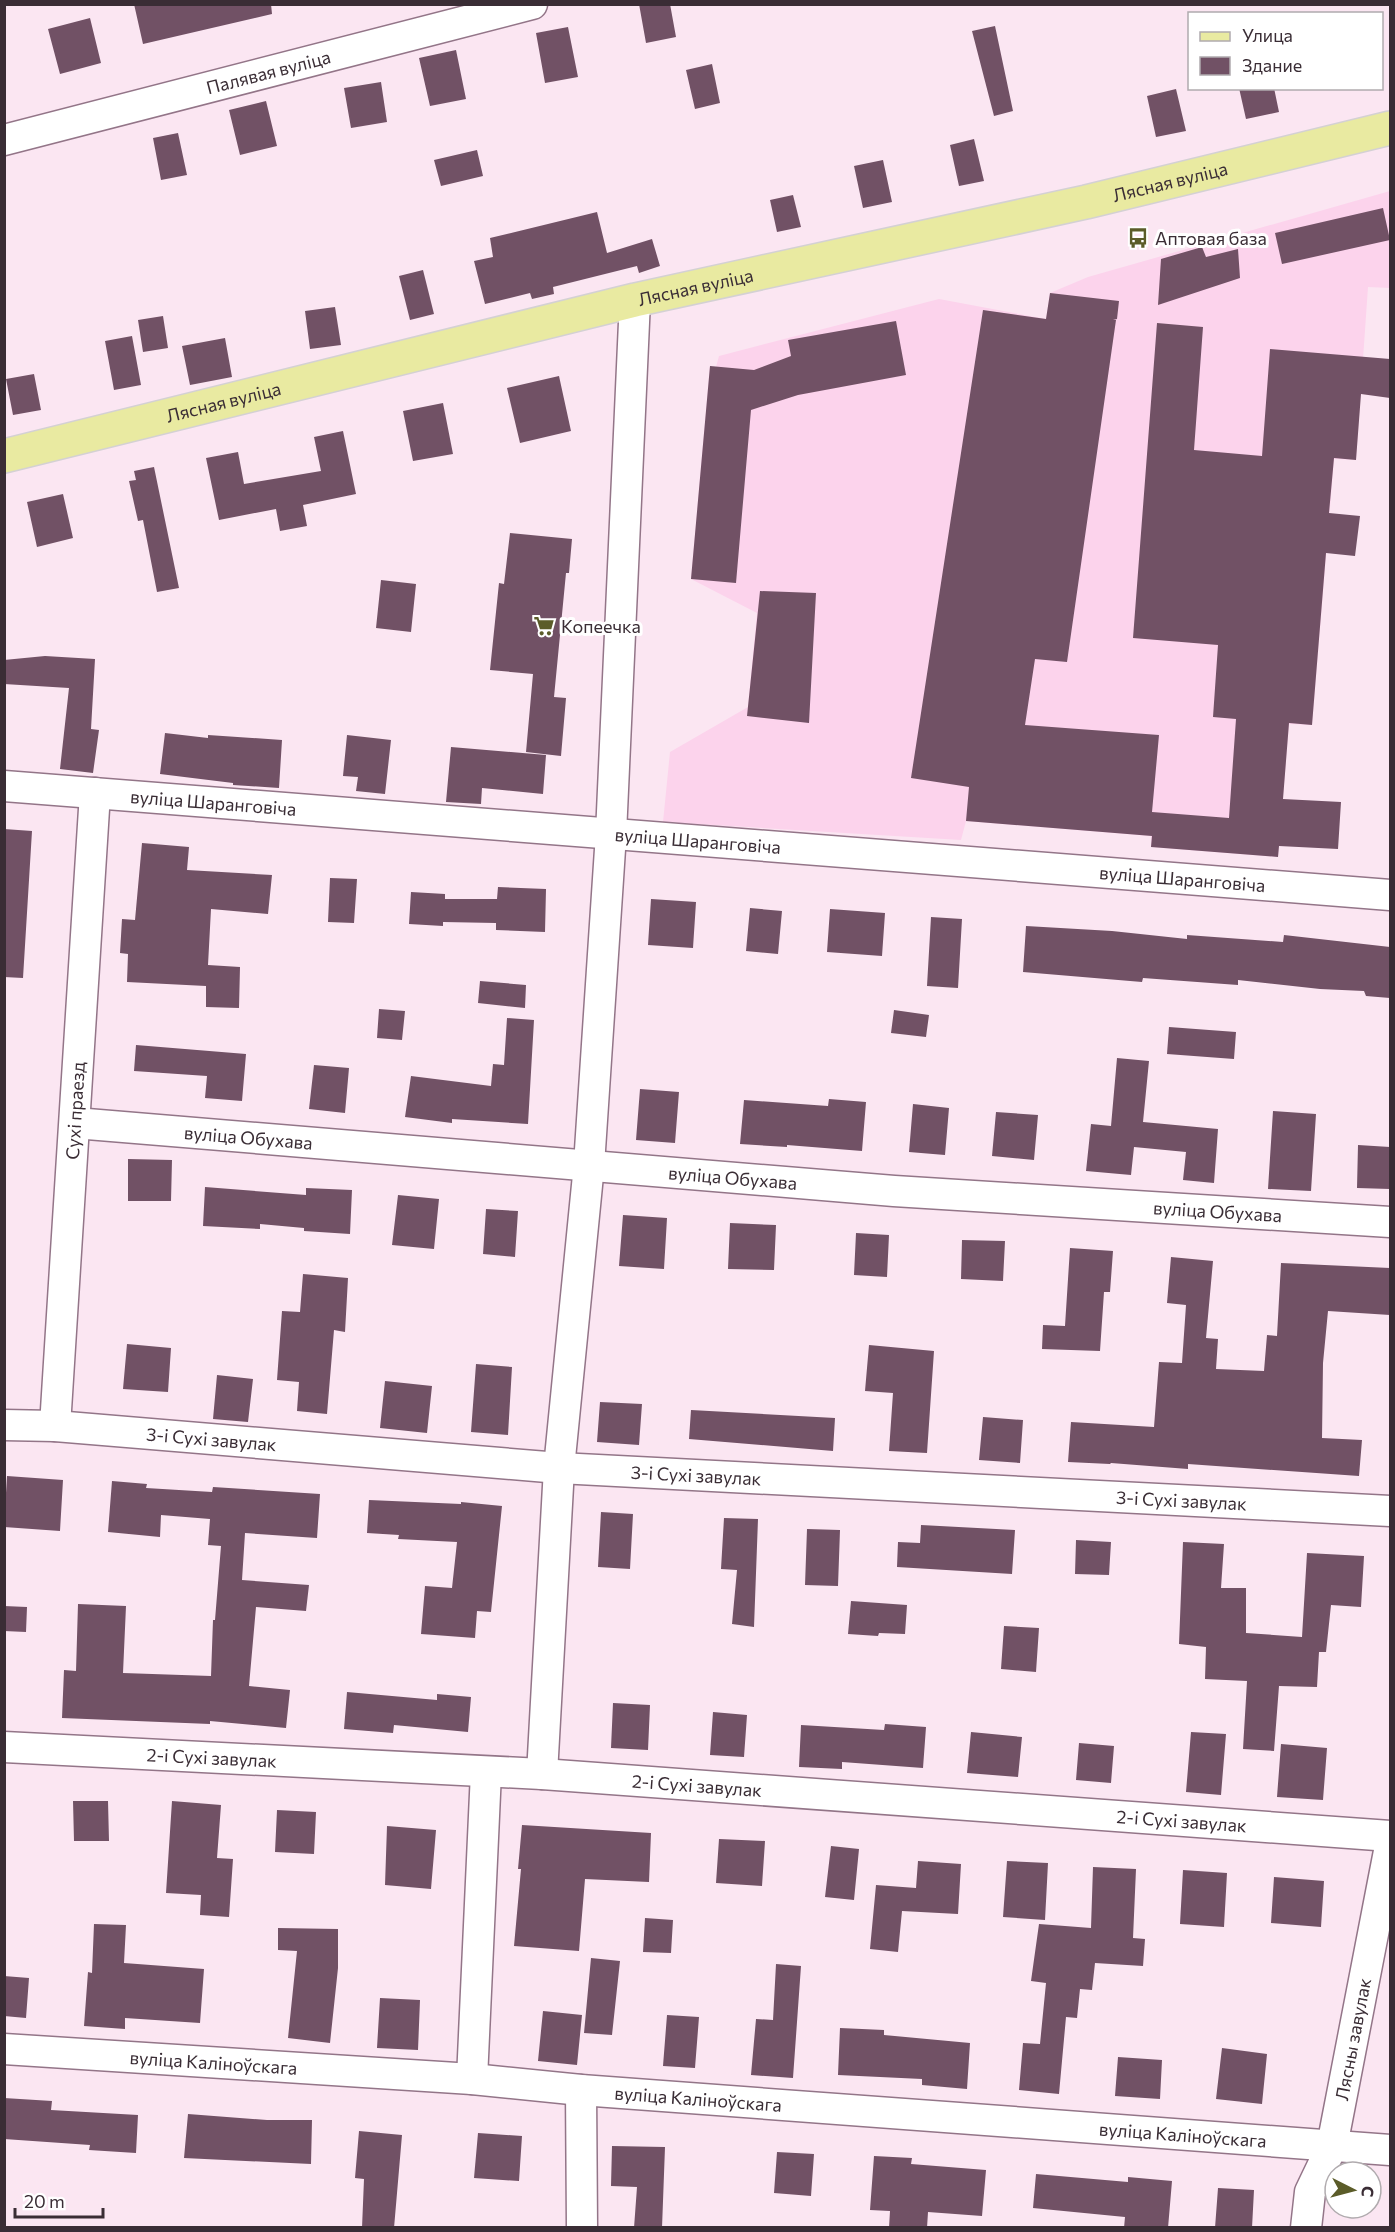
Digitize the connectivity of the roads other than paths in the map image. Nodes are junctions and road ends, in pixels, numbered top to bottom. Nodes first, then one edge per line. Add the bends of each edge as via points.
1 (532, 4) edge
2 (1390, 128) edge
3 (4, 140) edge
4 (635, 300) junction
5 (4, 456) edge
6 (4, 786) edge
7 (95, 793) junction
8 (611, 834) junction
9 (1390, 895) edge
10 (75, 1123) junction
11 (589, 1165) junction
12 (1390, 1222) edge
13 (4, 1425) edge
14 (55, 1426) junction
15 (559, 1468) junction
16 (1390, 1511) edge
17 (4, 1747) edge
18 (486, 1772) junction
19 (542, 1773) junction
20 (1390, 1836) edge
21 (1390, 1846) edge
22 (4, 2049) edge
23 (472, 2079) junction
24 (580, 2090) junction
25 (1332, 2146) junction
26 (1390, 2150) edge
27 (582, 2228) edge
28 (1306, 2228) edge

1 - 3 street, Палявая вуліца
2 - 4 main road, Лясная вуліца via 1086,202
4 - 5 main road, Лясная вуліца
4 - 8 street
6 - 7 street, вуліца Шаранговіча
7 - 8 street, вуліца Шаранговіча
7 - 10 street, Сухі праезд
8 - 9 street, вуліца Шаранговіча
8 - 11 street
10 - 11 street, вуліца Обухава
10 - 14 street, Сухі праезд
11 - 12 street, вуліца Обухава via 894,1191
11 - 15 street
13 - 14 street, 3-і Сухі завулак
14 - 15 street, 3-і Сухі завулак
15 - 16 street, 3-і Сухі завулак
15 - 19 street
17 - 18 street, 2-і Сухі завулак
18 - 19 street, 2-і Сухі завулак
18 - 23 street
19 - 20 street, 2-і Сухі завулак
21 - 25 street, Лясны завулак
22 - 23 street, вуліца Каліноўскага
23 - 24 street, вуліца Каліноўскага
24 - 25 street, вуліца Каліноўскага
24 - 27 street
25 - 26 street, вуліца Каліноўскага
25 - 28 street, Лясны завулак via 1310,2192

